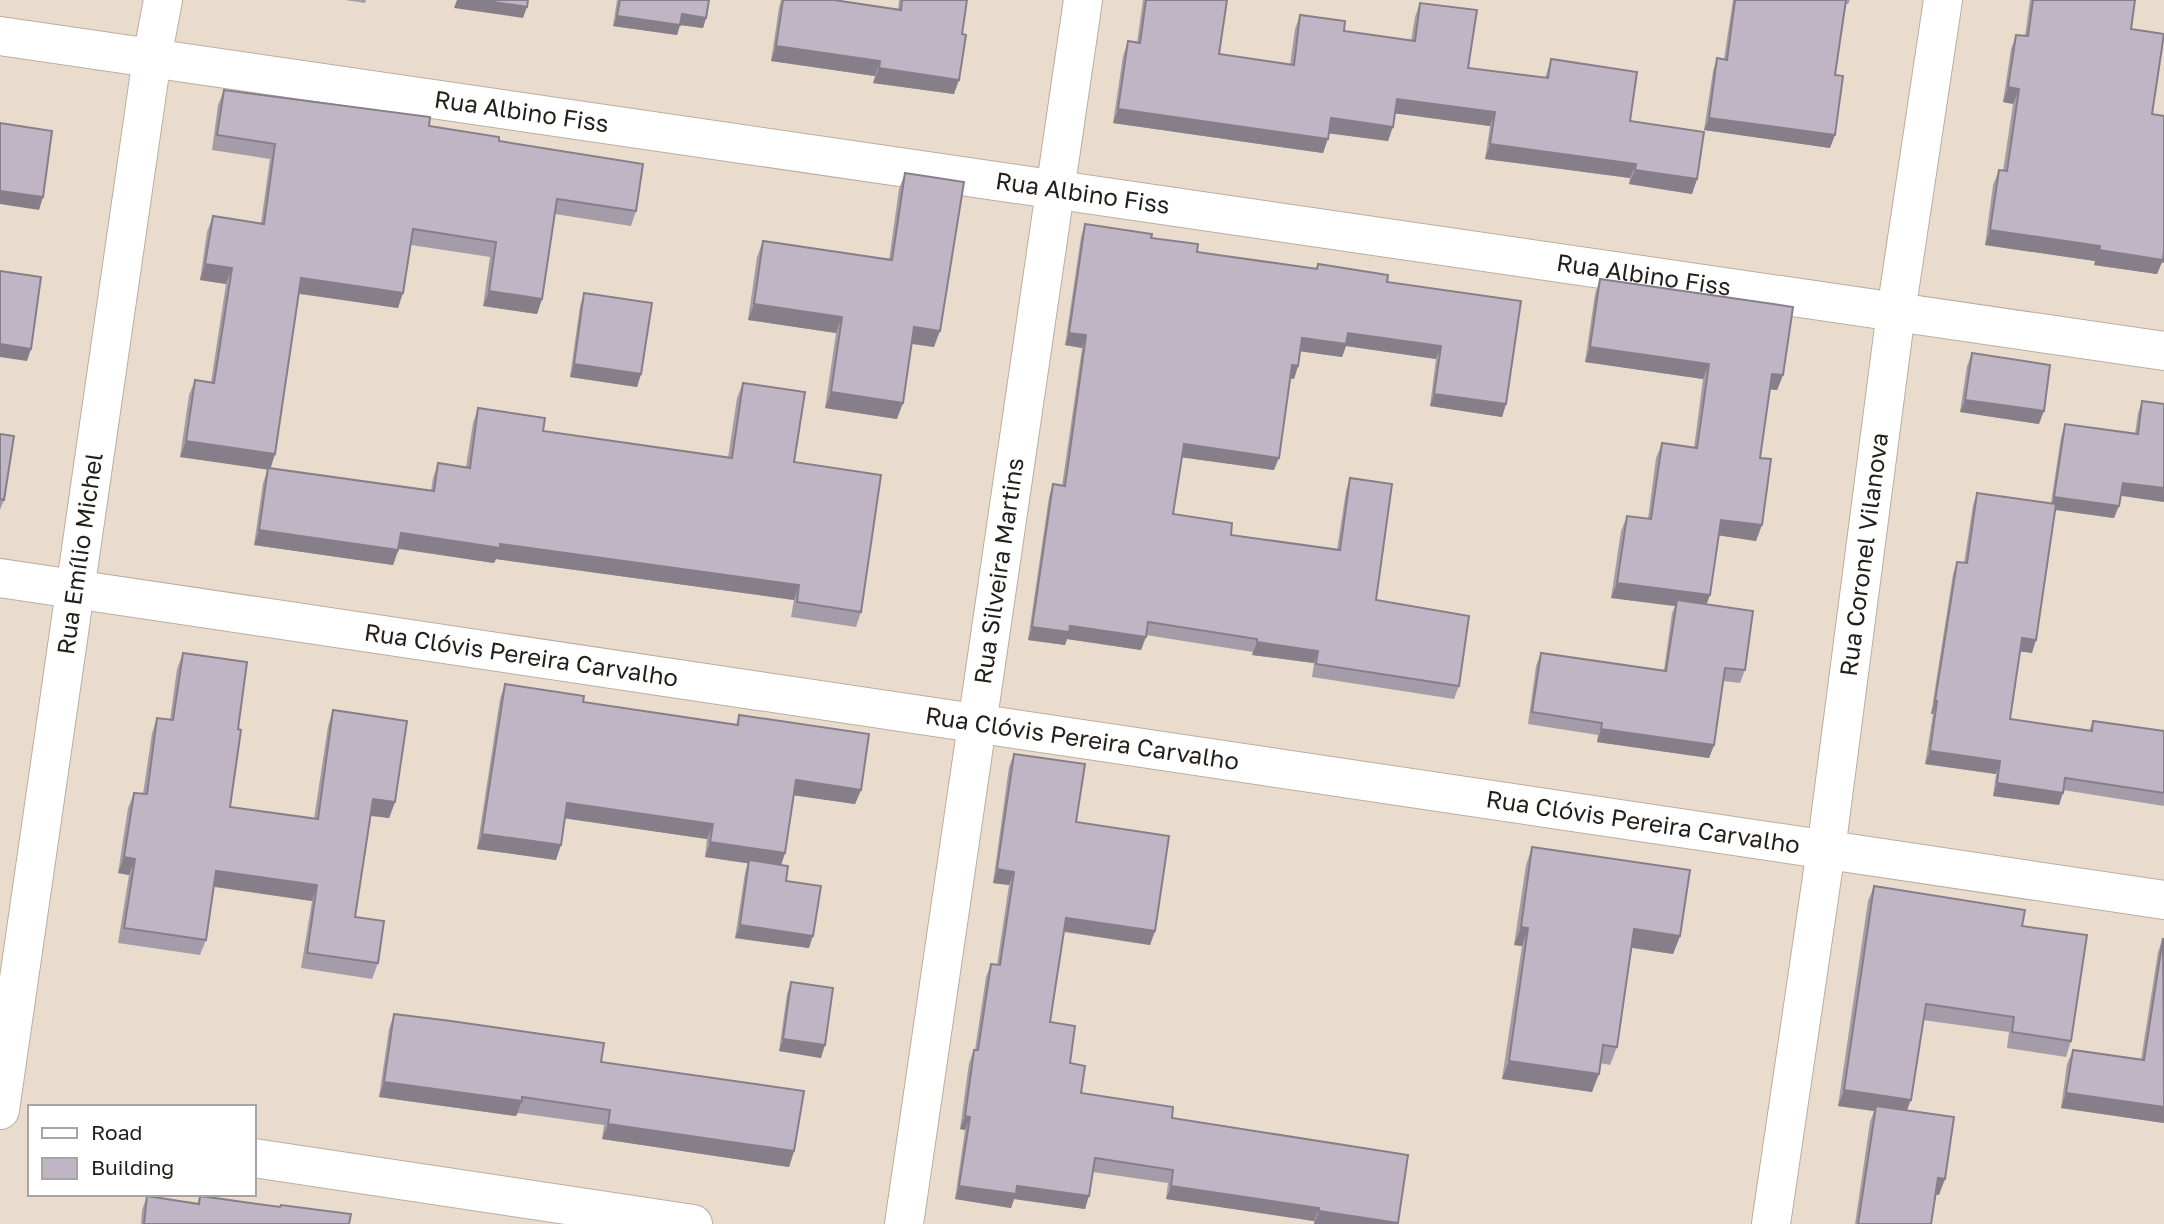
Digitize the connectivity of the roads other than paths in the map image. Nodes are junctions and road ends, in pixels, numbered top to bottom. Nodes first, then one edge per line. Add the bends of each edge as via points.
1 (163, 0) edge
2 (1083, 0) edge
3 (1943, 0) edge
4 (0, 36) edge
5 (152, 58) junction
6 (1055, 189) junction
7 (1896, 312) junction
8 (2164, 351) edge
9 (0, 578) edge
10 (75, 589) junction
11 (977, 724) junction
12 (1826, 850) junction
13 (2164, 900) edge
14 (0, 1110) edge
15 (0, 1120) edge
16 (28, 1125) edge
17 (256, 1158) edge
18 (693, 1224) edge
19 (904, 1224) edge
20 (1771, 1224) edge

1 - 5 street, Rua Emílio Michel
2 - 6 street, Rua Silveira Martins
3 - 7 street, Rua Coronel Vilanova
4 - 5 street, Rua Albino Fiss
5 - 6 street, Rua Albino Fiss
5 - 10 street, Rua Emílio Michel
6 - 7 street, Rua Albino Fiss
6 - 11 street, Rua Silveira Martins
7 - 8 street, Rua Albino Fiss
7 - 12 street, Rua Coronel Vilanova
9 - 10 street, Rua Clóvis Pereira Carvalho
10 - 11 street, Rua Clóvis Pereira Carvalho
10 - 14 street, Rua Emílio Michel
11 - 12 street, Rua Clóvis Pereira Carvalho
11 - 19 street, Rua Silveira Martins
12 - 13 street, Rua Clóvis Pereira Carvalho
12 - 20 street, Rua Coronel Vilanova
15 - 16 street
17 - 18 street

